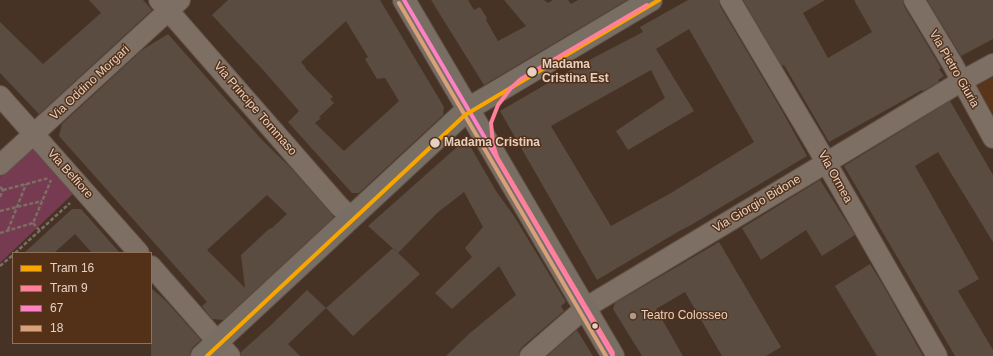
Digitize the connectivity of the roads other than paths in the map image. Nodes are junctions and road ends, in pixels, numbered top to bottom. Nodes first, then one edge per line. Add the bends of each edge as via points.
1 (404, 0) edge
2 (651, 0) edge
3 (730, 0) edge
4 (914, 0) edge
5 (169, 4) edge
6 (993, 64) edge
7 (962, 81) junction
8 (0, 96) edge
9 (468, 109) junction
10 (34, 134) junction
11 (993, 138) edge
12 (826, 163) junction
13 (0, 165) edge
14 (351, 217) junction
15 (138, 252) edge
16 (152, 267) edge
17 (585, 308) junction
18 (224, 349) edge
19 (202, 356) edge
20 (530, 356) edge
21 (613, 356) edge
22 (937, 356) edge

1 - 9 street
2 - 9 street
3 - 12 street, Via Ormea
4 - 7 street, Via Pietro Giuria
5 - 10 street, Via Oddino Morgari
5 - 14 street, Via Principe Tommaso
6 - 7 street, Via Giorgio Bidone
7 - 11 street, Via Pietro Giuria
7 - 12 street, Via Giorgio Bidone
8 - 10 street, Via Belfiore
9 - 14 street
9 - 17 street
10 - 13 street, Via Oddino Morgari
10 - 15 street, Via Belfiore
12 - 17 street, Via Giorgio Bidone
12 - 22 street, Via Ormea
14 - 18 street
16 - 18 street
17 - 20 street, Via Giorgio Bidone
17 - 21 street
18 - 19 street

